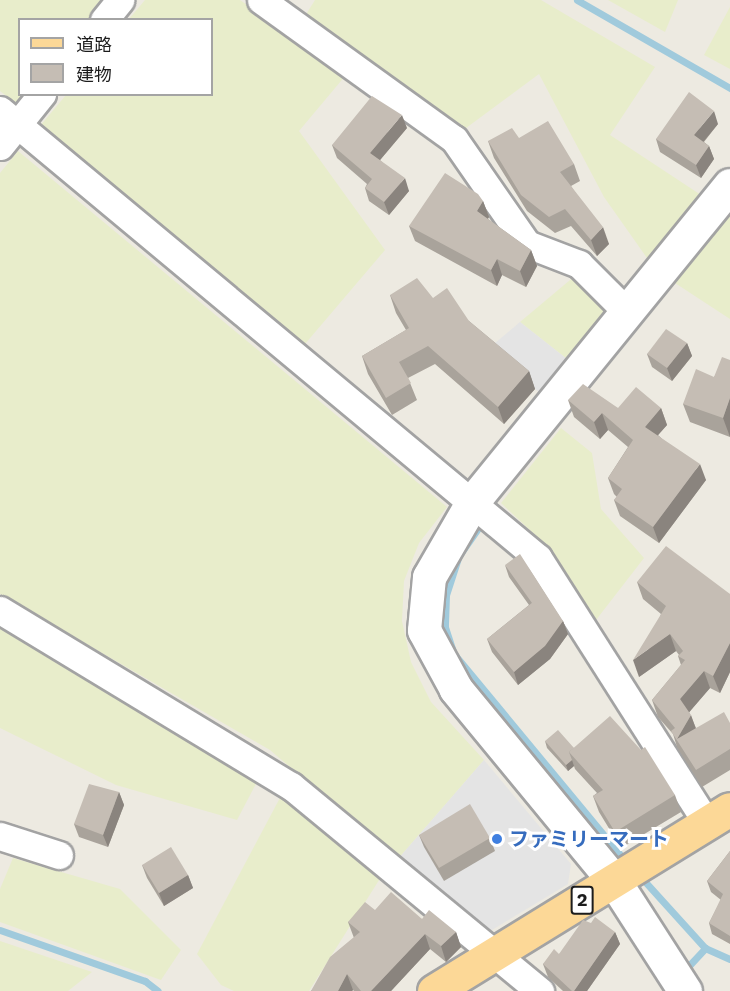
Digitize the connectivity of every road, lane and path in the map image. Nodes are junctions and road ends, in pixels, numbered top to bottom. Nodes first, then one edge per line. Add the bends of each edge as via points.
1 (120, 0) edge
2 (261, 0) edge
3 (106, 18) edge
4 (39, 96) edge
5 (9, 117) edge
6 (0, 146) edge
7 (730, 185) edge
8 (627, 312) junction
9 (473, 501) junction
10 (0, 610) edge
11 (719, 816) edge
12 (0, 836) edge
13 (59, 855) dead end
14 (614, 880) junction
15 (494, 954) junction
16 (434, 991) edge
17 (540, 991) edge
18 (685, 991) edge

1 - 3 street
2 - 8 street via 454,139 527,244 579,264
4 - 5 street
5 - 6 street
5 - 9 street
7 - 8 street
8 - 9 street
9 - 11 street via 538,558
9 - 14 street via 429,578 424,630 456,689
10 - 15 street via 291,786
11 - 14 main road, 2
12 - 13 street
14 - 15 main road, 2
14 - 18 street
15 - 16 main road, 2
15 - 17 street

